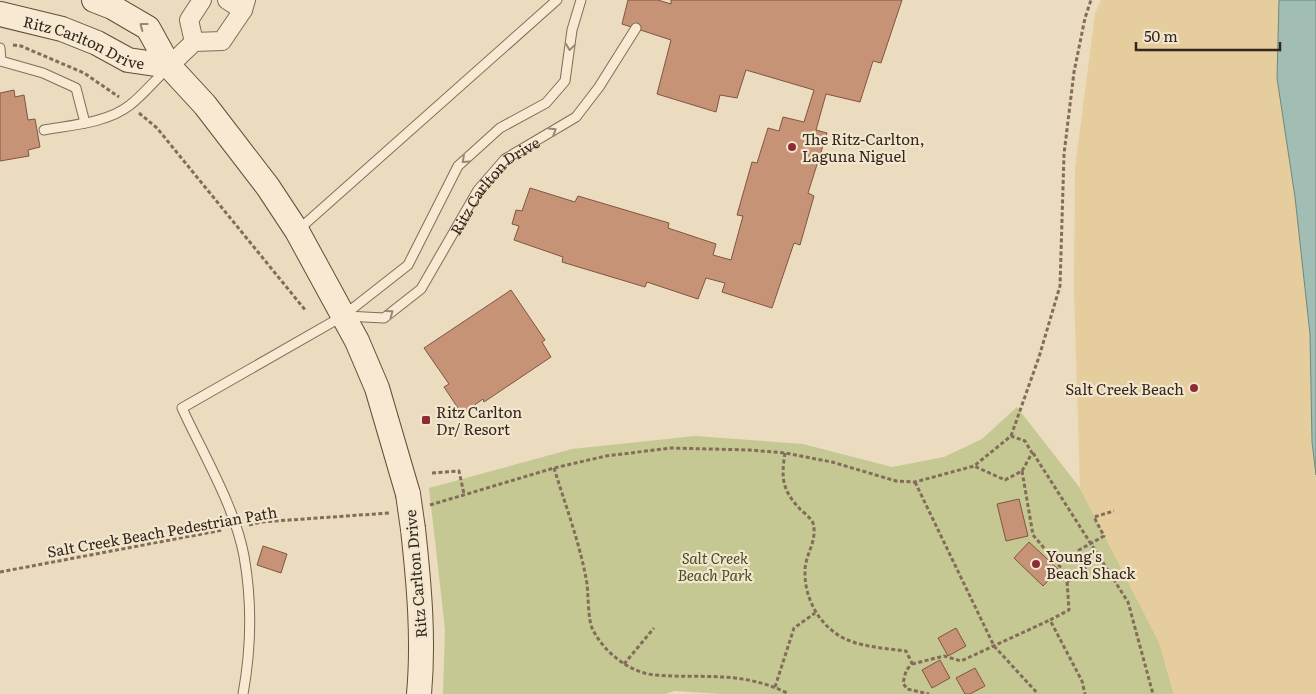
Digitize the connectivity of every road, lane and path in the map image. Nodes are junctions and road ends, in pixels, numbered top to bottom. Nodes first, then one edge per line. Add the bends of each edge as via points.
1 (94, 0) edge
2 (202, 0) edge
3 (226, 0) edge
4 (557, 0) edge
5 (581, 0) edge
6 (1091, 0) edge
7 (245, 5) edge
8 (0, 14) edge
9 (636, 28) dead end
10 (194, 42) junction
11 (4, 46) edge
12 (169, 66) junction
13 (130, 105) junction
14 (85, 123) junction
15 (44, 130) dead end
16 (297, 231) junction
17 (306, 311) dead end
18 (343, 316) junction
19 (1011, 436) junction
20 (784, 453) junction
21 (1032, 453) junction
22 (974, 466) junction
23 (554, 468) junction
24 (1022, 472) junction
25 (432, 473) dead end
26 (916, 482) junction
27 (464, 494) junction
28 (429, 505) dead end
29 (1114, 511) dead end
30 (390, 513) dead end
31 (236, 528) junction
32 (1091, 544) junction
33 (0, 572) edge
34 (1067, 581) junction
35 (815, 614) junction
36 (1050, 620) junction
37 (654, 628) dead end
38 (994, 646) junction
39 (624, 664) junction
40 (912, 664) junction
41 (774, 687) junction
42 (243, 694) edge
43 (419, 694) edge
44 (788, 694) edge
45 (929, 694) edge
46 (1038, 694) edge
47 (1085, 694) edge
48 (1153, 694) edge

12 -> 1 street, Ritz Carlton Drive via 148,28
2 - 10 street via 189,20
3 - 7 street
4 - 16 lane
5 -> 18 lane, Ritz Carlton Drive via 572,30 565,81 546,103 500,128 458,166 408,265
6 - 19 path via 1074,72 1064,154 1060,286 1040,357
7 - 10 street via 222,41
8 - 12 street, Ritz Carlton Drive via 62,29 128,60
18 -> 9 lane, Ritz Carlton Drive via 384,318 421,289 478,190 505,159 576,117 599,88
10 - 12 street
11 - 13 path via 21,46 84,73
11 - 14 lane via 1,61 43,73 76,88
12 - 13 lane
12 - 16 street, Ritz Carlton Drive via 205,104 268,186
13 - 14 lane
13 - 17 path via 157,128
14 - 15 lane
16 - 18 street, Ritz Carlton Drive
18 - 31 lane via 182,408
18 - 43 street, Ritz Carlton Drive, bridge via 377,388 408,494 420,595
19 - 21 path via 1025,441
19 - 22 path
20 - 23 path via 671,448 606,456
20 - 26 path via 832,462 896,481
20 - 35 path via 781,476 789,494 812,521 815,535 804,570
21 - 24 path
21 - 32 path
22 - 24 path via 1005,480
22 - 26 path
23 - 27 path
23 - 39 path via 586,577 592,629
24 - 34 path via 1033,535 1061,568
25 - 27 path via 459,471
26 - 38 path
27 - 28 path
29 - 32 path via 1094,517 1104,536
30 - 31 path, Salt Creek Beach Pedestrian Path via 261,522
31 - 33 path, Salt Creek Beach Pedestrian Path
31 - 42 lane via 244,557 250,621
32 - 34 path via 1079,550 1087,574
32 - 48 path via 1128,602
34 - 36 path via 1069,610
35 - 40 path via 834,632 858,644 906,651
35 - 41 path via 794,628
36 - 38 path
36 - 47 path via 1082,681
37 - 39 path
38 - 40 path via 961,661 944,656
38 - 46 path
39 - 41 path via 654,675 721,675
40 - 45 path via 903,683 907,689
41 - 44 path

